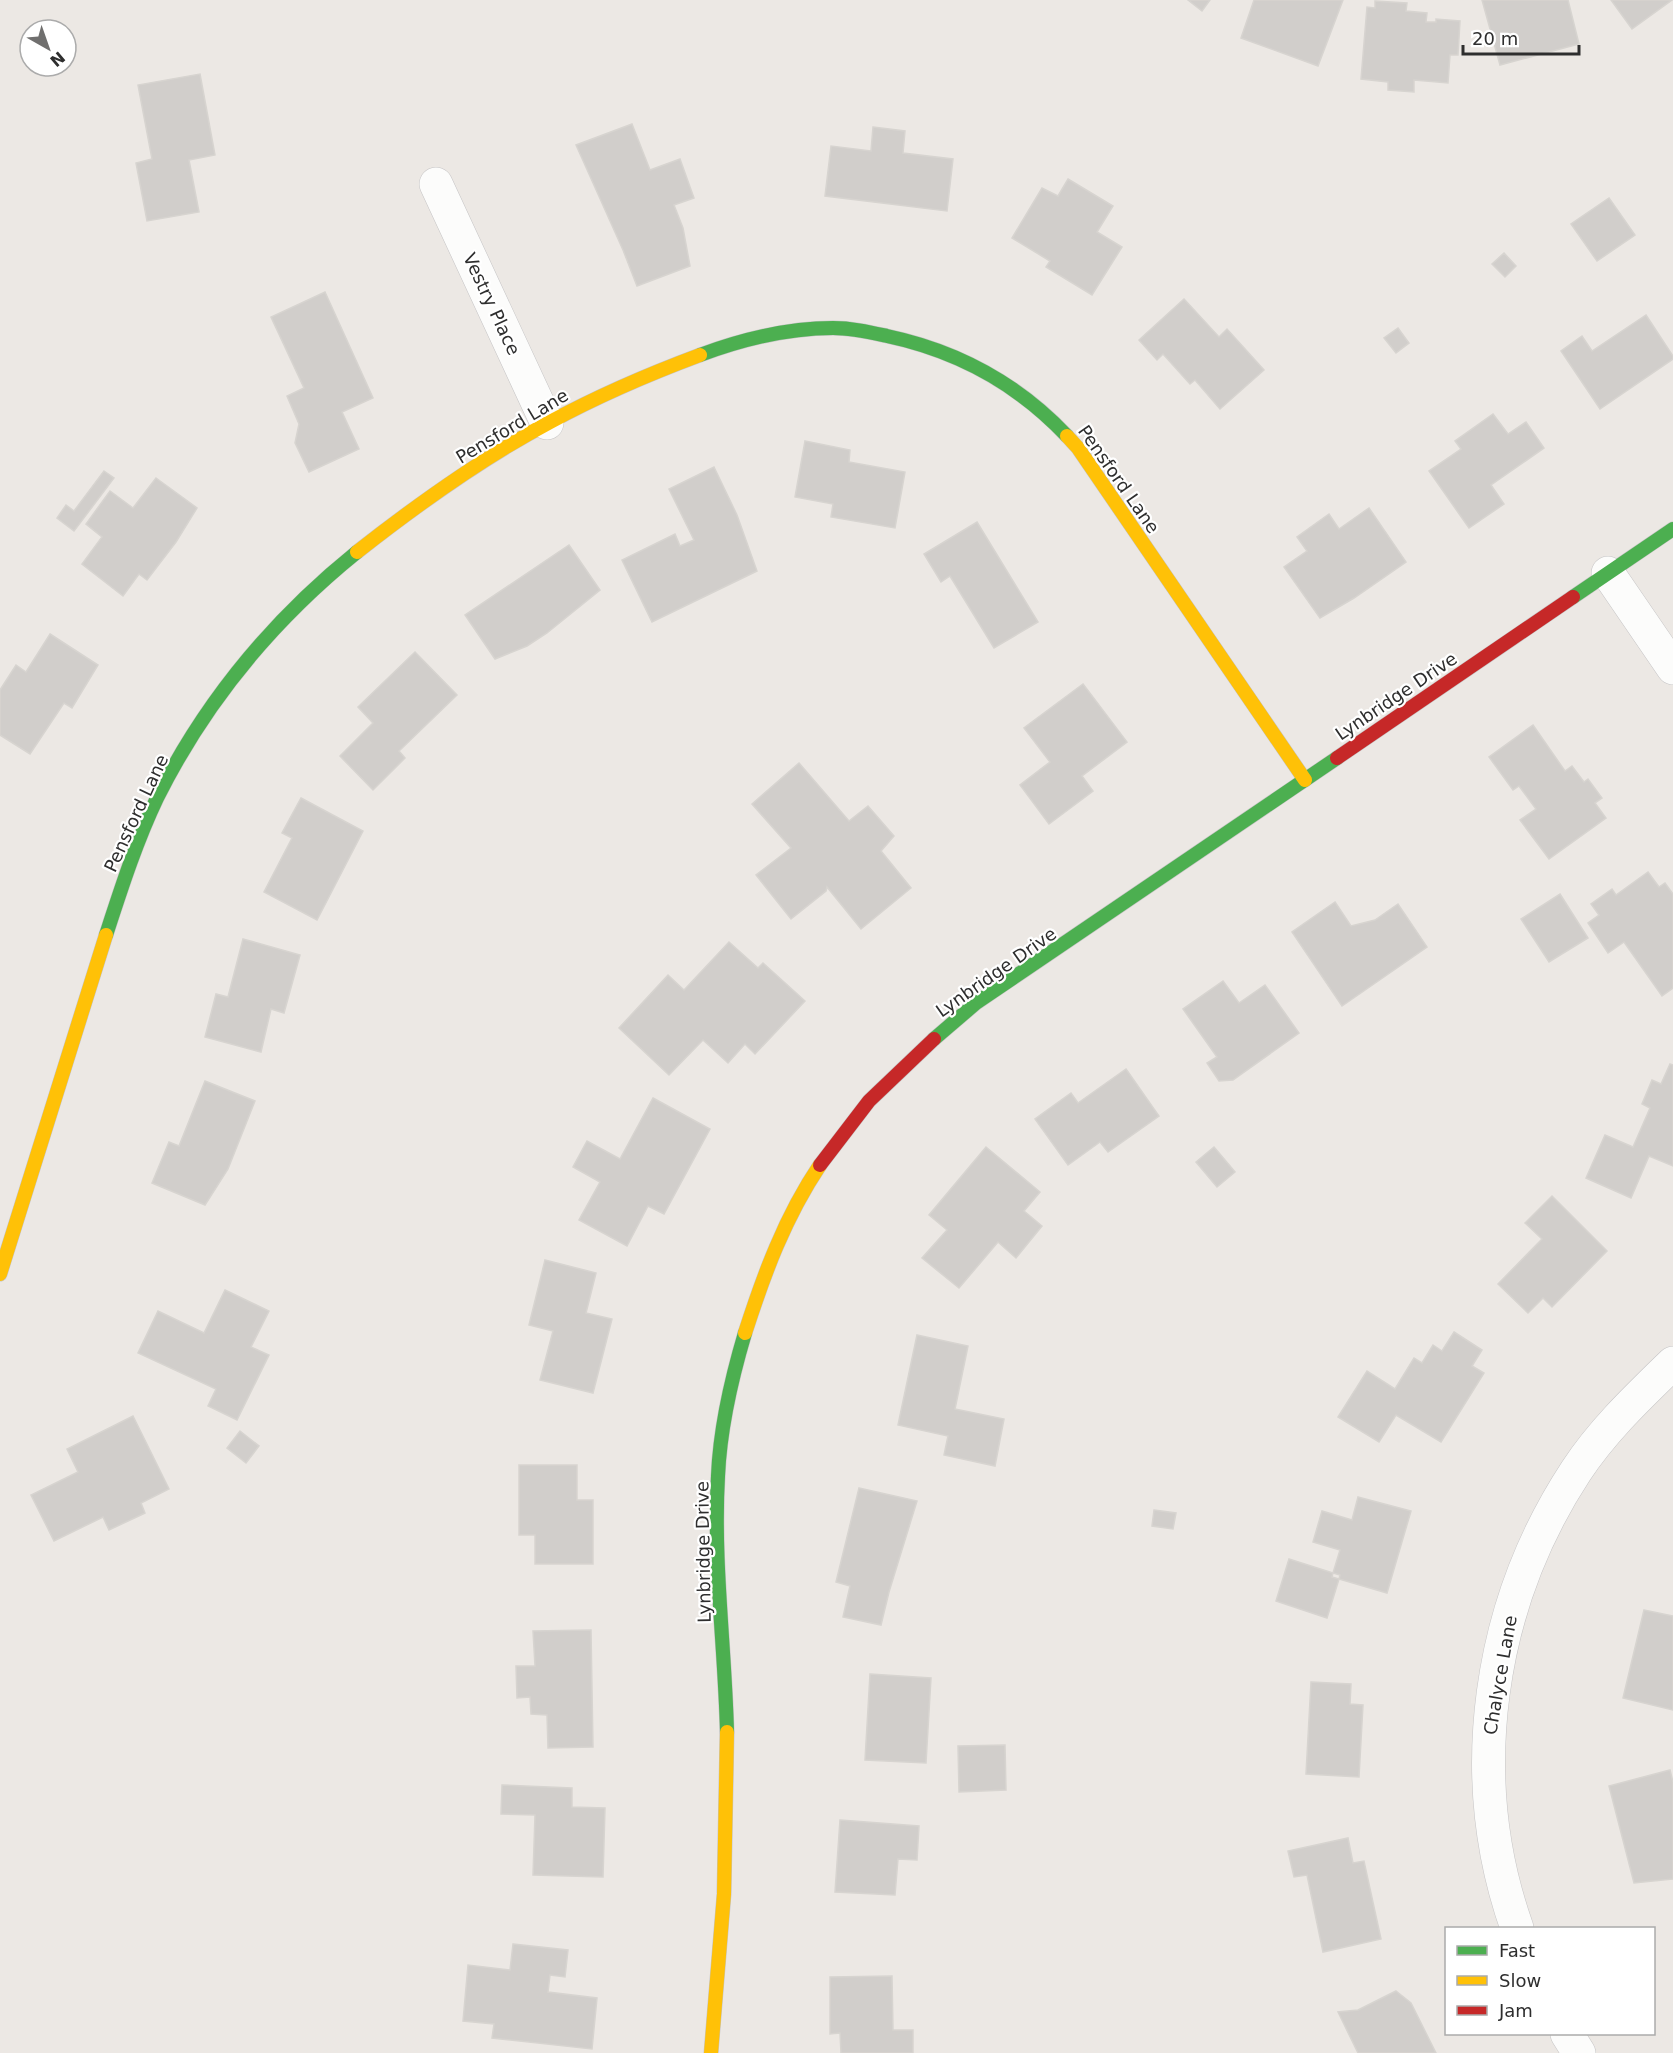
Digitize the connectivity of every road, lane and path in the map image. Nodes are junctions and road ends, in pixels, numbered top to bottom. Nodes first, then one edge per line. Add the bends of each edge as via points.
1 (436, 184) dead end
2 (547, 423) junction
3 (1673, 529) edge
4 (1608, 573) junction
5 (1673, 668) edge
6 (1305, 780) junction
7 (0, 1274) edge
8 (1673, 1363) edge
9 (1516, 1927) edge
10 (1569, 2035) edge
11 (711, 2053) edge
12 (1579, 2053) edge

1 - 2 street, Vestry Place
2 - 6 street, Pensford Lane via 708,350 795,330 852,329 915,340 986,369 1035,404 1078,448
2 - 7 street, Pensford Lane via 389,526 306,596 275,627 220,695 168,777 129,864
3 - 4 street, Lynbridge Drive
4 - 5 street
4 - 6 street, Lynbridge Drive
6 - 11 street, Lynbridge Drive via 1008,980 914,1056 858,1116 809,1182 782,1235 736,1362 723,1421 717,1499 727,1733 727,1835 719,1985
8 - 9 street, Chalyce Lane via 1619,1416 1576,1471 1538,1538 1502,1640 1489,1715 1487,1767 1494,1840
10 - 12 street

